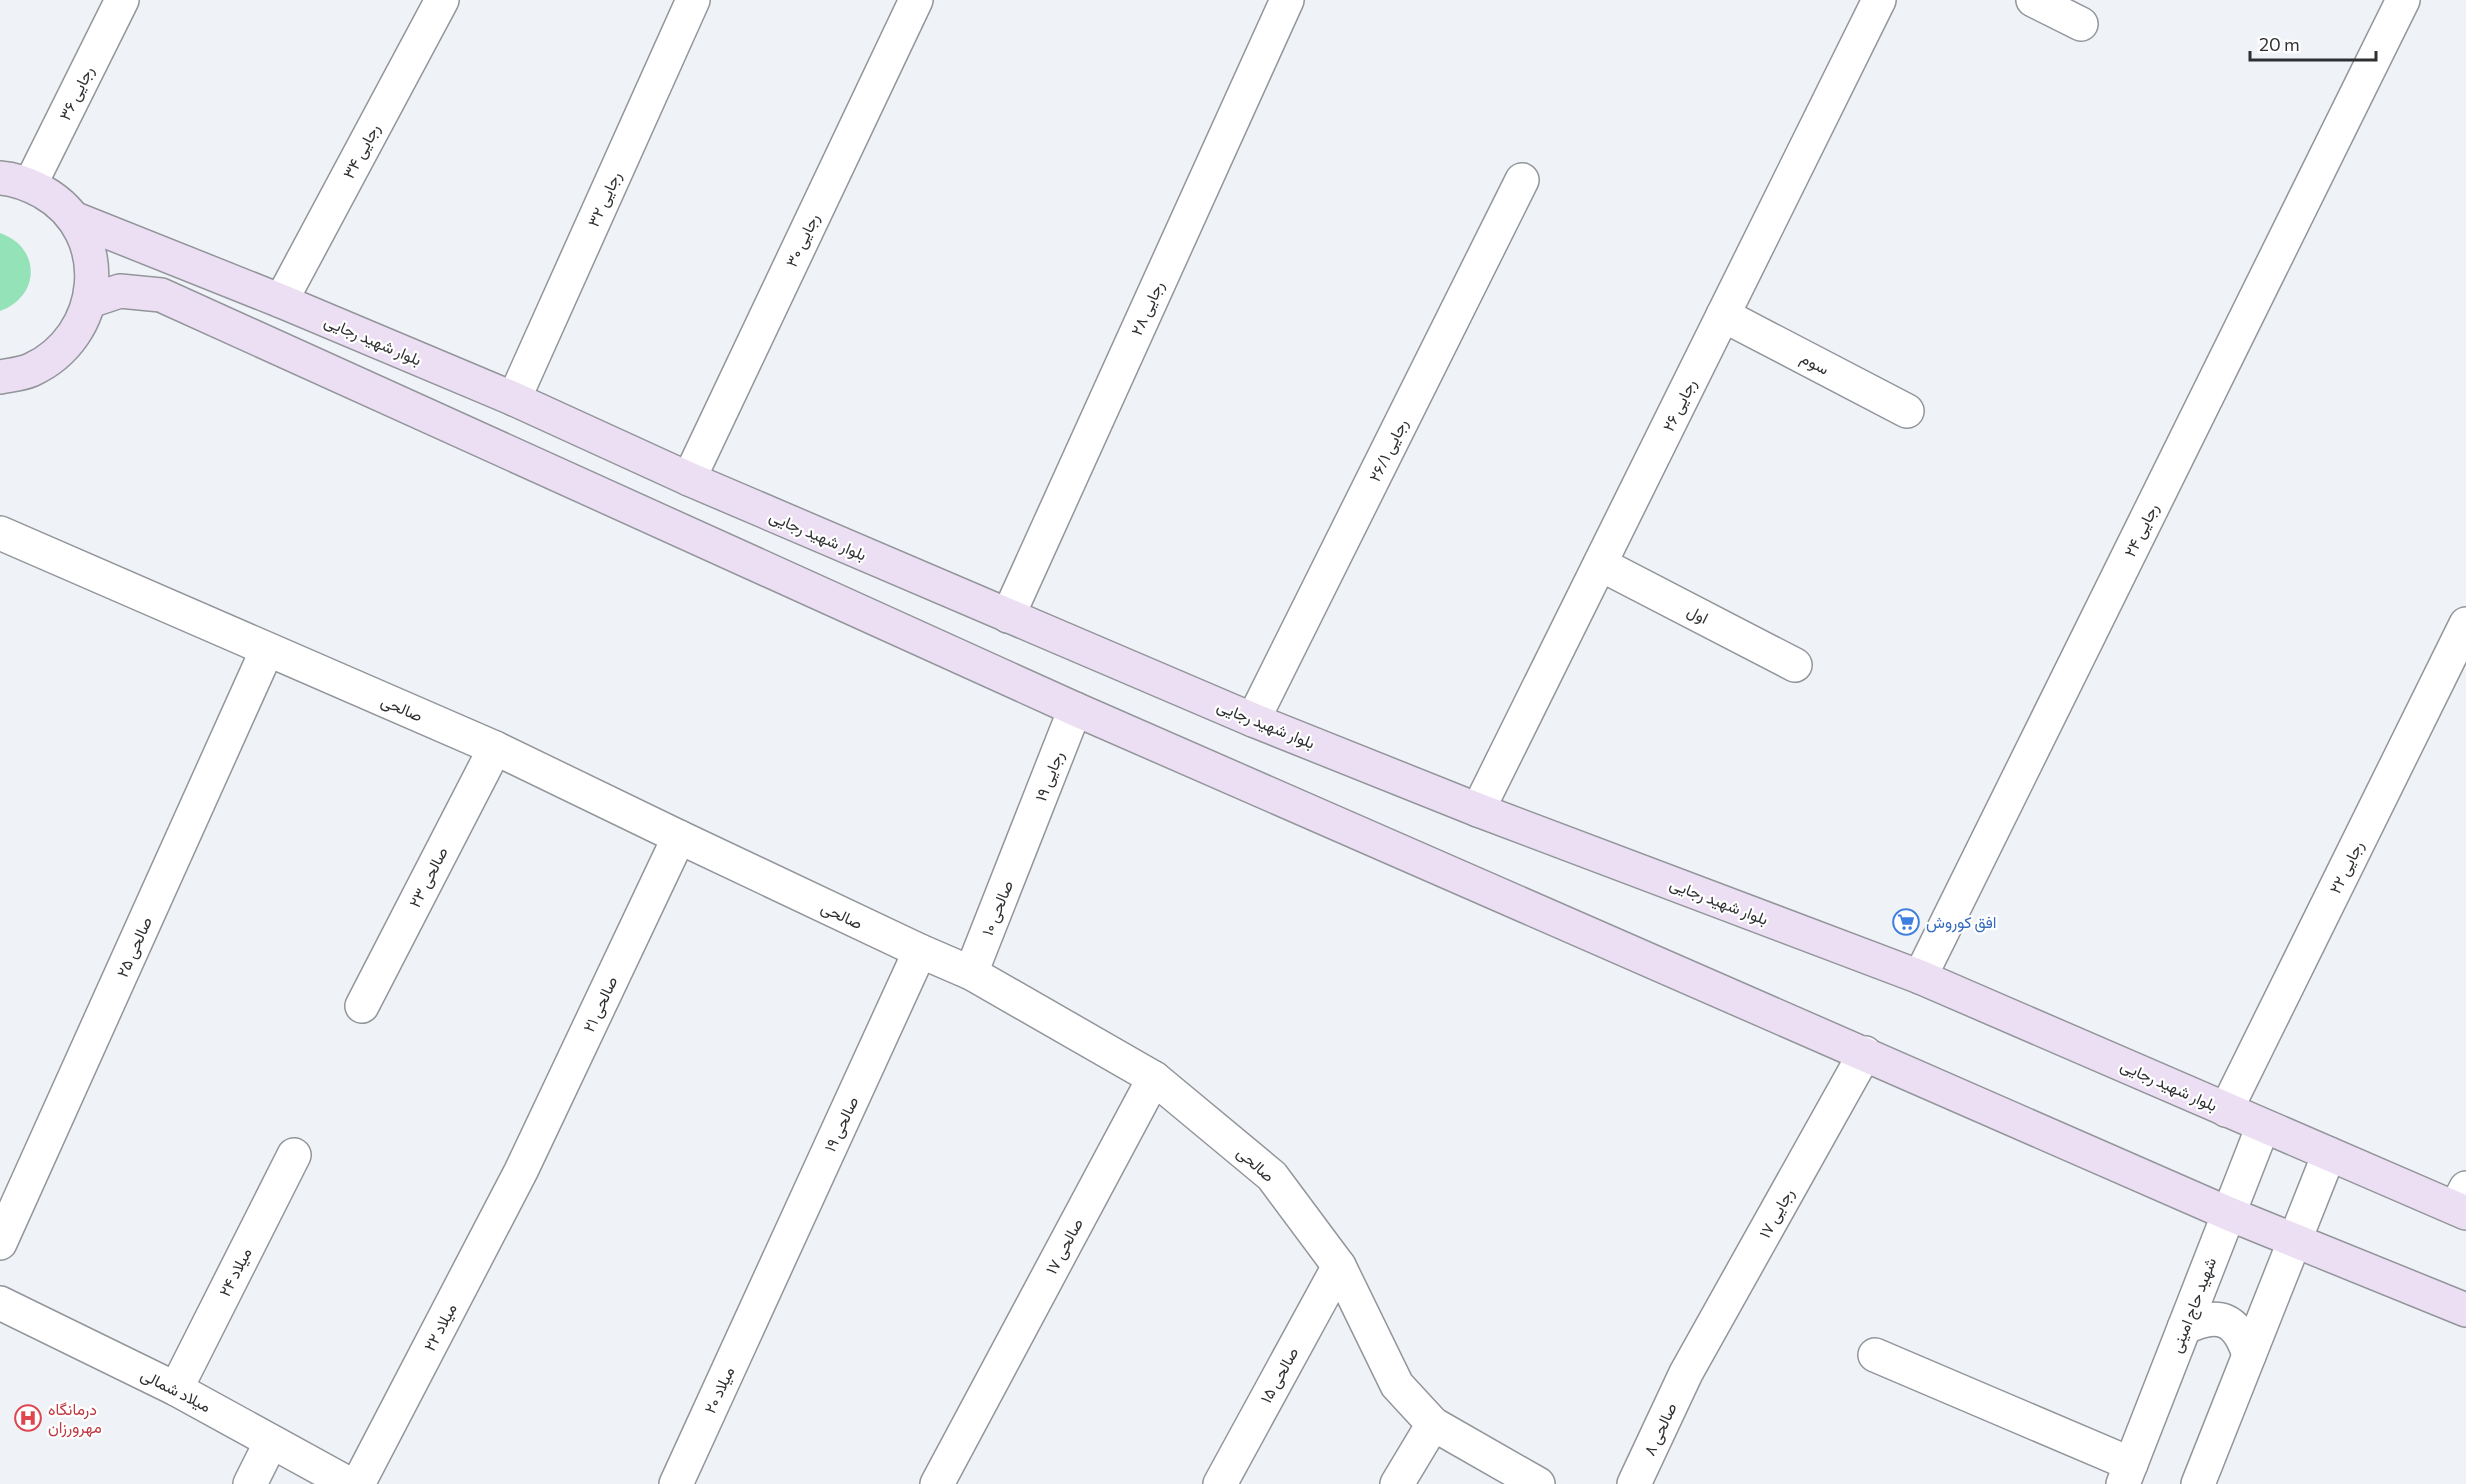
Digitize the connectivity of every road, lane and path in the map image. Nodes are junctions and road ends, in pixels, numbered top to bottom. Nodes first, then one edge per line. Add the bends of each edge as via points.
1 (122, 0) edge
2 (442, 0) edge
3 (693, 0) edge
4 (916, 0) edge
5 (1287, 0) edge
6 (1879, 0) edge
7 (2033, 0) edge
8 (2403, 0) edge
9 (2081, 24) dead end
10 (1522, 180) dead end
11 (15, 182) edge
12 (73, 218) junction
13 (90, 301) junction
14 (281, 301) junction
15 (1723, 315) junction
16 (0, 377) edge
17 (514, 399) junction
18 (1906, 411) dead end
19 (689, 479) junction
20 (0, 534) edge
21 (1600, 564) junction
22 (1008, 616) junction
23 (2466, 624) edge
24 (267, 650) junction
25 (1795, 665) dead end
26 (1075, 709) junction
27 (1253, 720) junction
28 (495, 748) junction
29 (1478, 810) junction
30 (679, 837) junction
31 (1023, 844) joint
32 (920, 951) junction
33 (971, 973) junction
34 (1920, 977) junction
35 (362, 1006) dead end
36 (1865, 1053) junction
37 (1154, 1078) junction
38 (2226, 1110) junction
39 (2263, 1126) junction
40 (2329, 1154) junction
41 (294, 1155) dead end
42 (521, 1171) joint
43 (2462, 1203) edge
44 (2228, 1213) junction
45 (2294, 1240) junction
46 (0, 1243) edge
47 (1339, 1266) junction
48 (762, 1296) joint
49 (0, 1304) edge
50 (2466, 1310) edge
51 (2184, 1328) junction
52 (1875, 1355) dead end
53 (2249, 1355) junction
54 (1686, 1373) joint
55 (176, 1389) junction
56 (1433, 1424) junction
57 (271, 1442) junction
58 (2127, 1474) edge
59 (250, 1484) edge
60 (349, 1484) edge
61 (358, 1484) edge
62 (675, 1484) edge
63 (937, 1484) edge
64 (1220, 1484) edge
65 (1397, 1484) edge
66 (1538, 1484) edge
67 (1634, 1484) edge
68 (2198, 1484) edge

1 - 11 street, رجایی ۳۶
2 - 14 street, رجایی ۳۴
3 - 17 street, رجایی ۳۲
4 - 19 street, رجایی ۳۰
5 - 22 street, رجایی ۲۸
6 - 15 street, رجایی ۲۶
7 - 9 street
8 - 34 street, رجایی ۲۴
10 - 27 street, رجایی ۲۶/۱
11 - 12 main road via 54,198
12 - 13 main road via 86,242 92,269
12 - 14 main road, بلوار شهید رجایی
13 - 16 main road via 78,330 57,354 30,371
13 - 26 main road via 120,291 161,295
14 - 17 main road, بلوار شهید رجایی
15 - 18 street, سوم
15 - 21 street, رجایی ۲۶
17 - 19 main road, بلوار شهید رجایی
19 - 22 main road, بلوار شهید رجایی
20 - 24 street, صالحی
21 - 25 street, اول
21 - 29 street, رجایی ۲۶
22 - 27 main road, بلوار شهید رجایی
23 - 38 street, رجایی ۲۲
24 - 28 street, صالحی
24 - 46 street, صالحی ۲۵
26 - 31 street, رجایی ۱۹
26 - 36 main road
27 - 29 main road, بلوار شهید رجایی
28 - 30 street, صالحی
28 - 35 street, صالحی ۲۳
29 - 34 main road, بلوار شهید رجایی
30 - 32 street, صالحی
30 - 42 street, صالحی ۲۱
31 - 33 street, صالحی ۱۰
32 - 33 street, صالحی
32 - 48 street, صالحی ۱۹
33 - 37 street, صالحی
34 - 38 main road, بلوار شهید رجایی
36 - 44 main road
36 - 54 street, رجایی ۱۷
37 - 47 street, صالحی via 1272,1176
37 - 63 street, صالحی ۱۷
38 - 39 main road, بلوار شهید رجایی
39 - 40 main road, بلوار شهید رجایی
39 - 44 street, شهید حاج امینی
40 - 43 main road, بلوار شهید رجایی
40 - 45 street
41 - 55 street, میلاد ۲۴
42 - 61 street, میلاد ۲۲
44 - 45 main road
44 - 51 street, شهید حاج امینی
45 - 50 main road
45 - 53 street
47 - 56 street, صالحی via 1396,1385
47 - 64 street, صالحی ۱۵
48 - 62 street, میلاد ۲۰
49 - 55 street, میلاد شمالی
51 - 53 street via 2204,1319 2225,1321 2242,1335
51 - 58 street, شهید حاج امینی
52 - 58 street
53 - 68 street
54 - 67 street, صالحی ۸
55 - 57 street, میلاد شمالی
56 - 65 street
56 - 66 street, صالحی
57 - 59 street
57 - 60 street, میلاد شمالی

